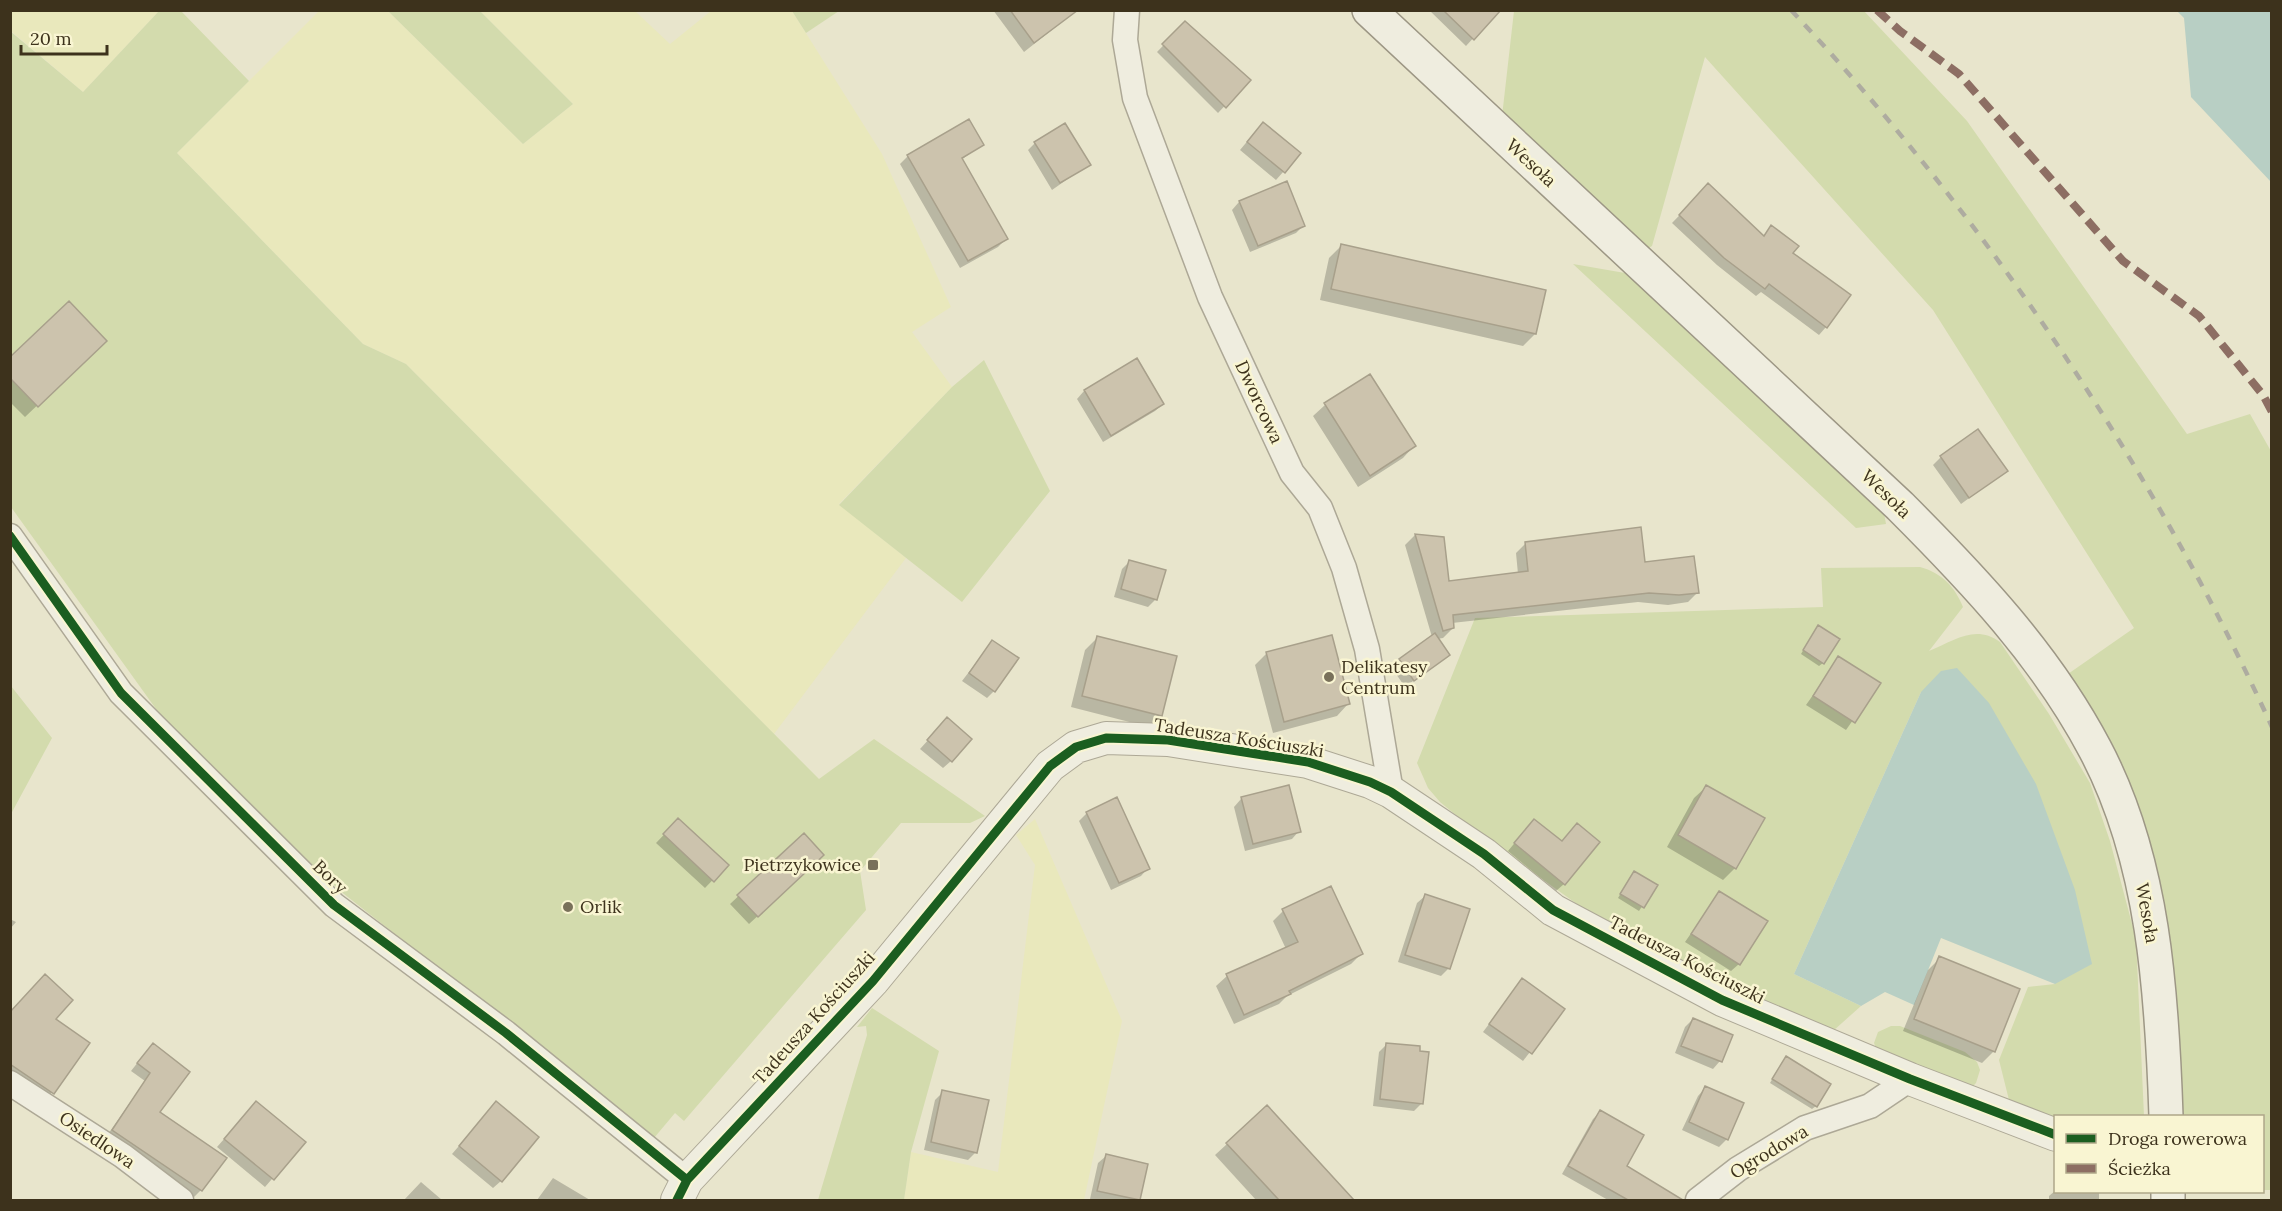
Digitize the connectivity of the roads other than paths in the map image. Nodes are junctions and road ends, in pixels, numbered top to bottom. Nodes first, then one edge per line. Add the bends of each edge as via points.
1 (1127, 10) edge
2 (1369, 10) edge
3 (10, 536) edge
4 (1391, 792) junction
5 (1910, 1079) junction
6 (10, 1083) edge
7 (2166, 1115) edge
8 (2054, 1135) edge
9 (682, 1190) edge
10 (181, 1200) edge
11 (1698, 1200) edge

1 - 4 street, Dworcowa via 1125,40 1135,98 1210,297 1292,473 1320,508 1344,568 1367,649
2 - 7 main road, Wesoła via 1900,506 1984,592 2034,652 2097,751 2129,831 2157,974
3 - 9 street, Bory via 121,693 334,905 506,1033
4 - 5 street, Tadeusza Kościuszki via 1484,854 1553,910 1722,1000
4 - 9 street, Tadeusza Kościuszki via 1308,762 1180,742 1106,738 1076,747 1050,766 873,981
5 - 8 street, Tadeusza Kościuszki
5 - 11 street, Ogrodowa via 1870,1106 1805,1128 1738,1169
6 - 10 street, Osiedlowa via 123,1156

